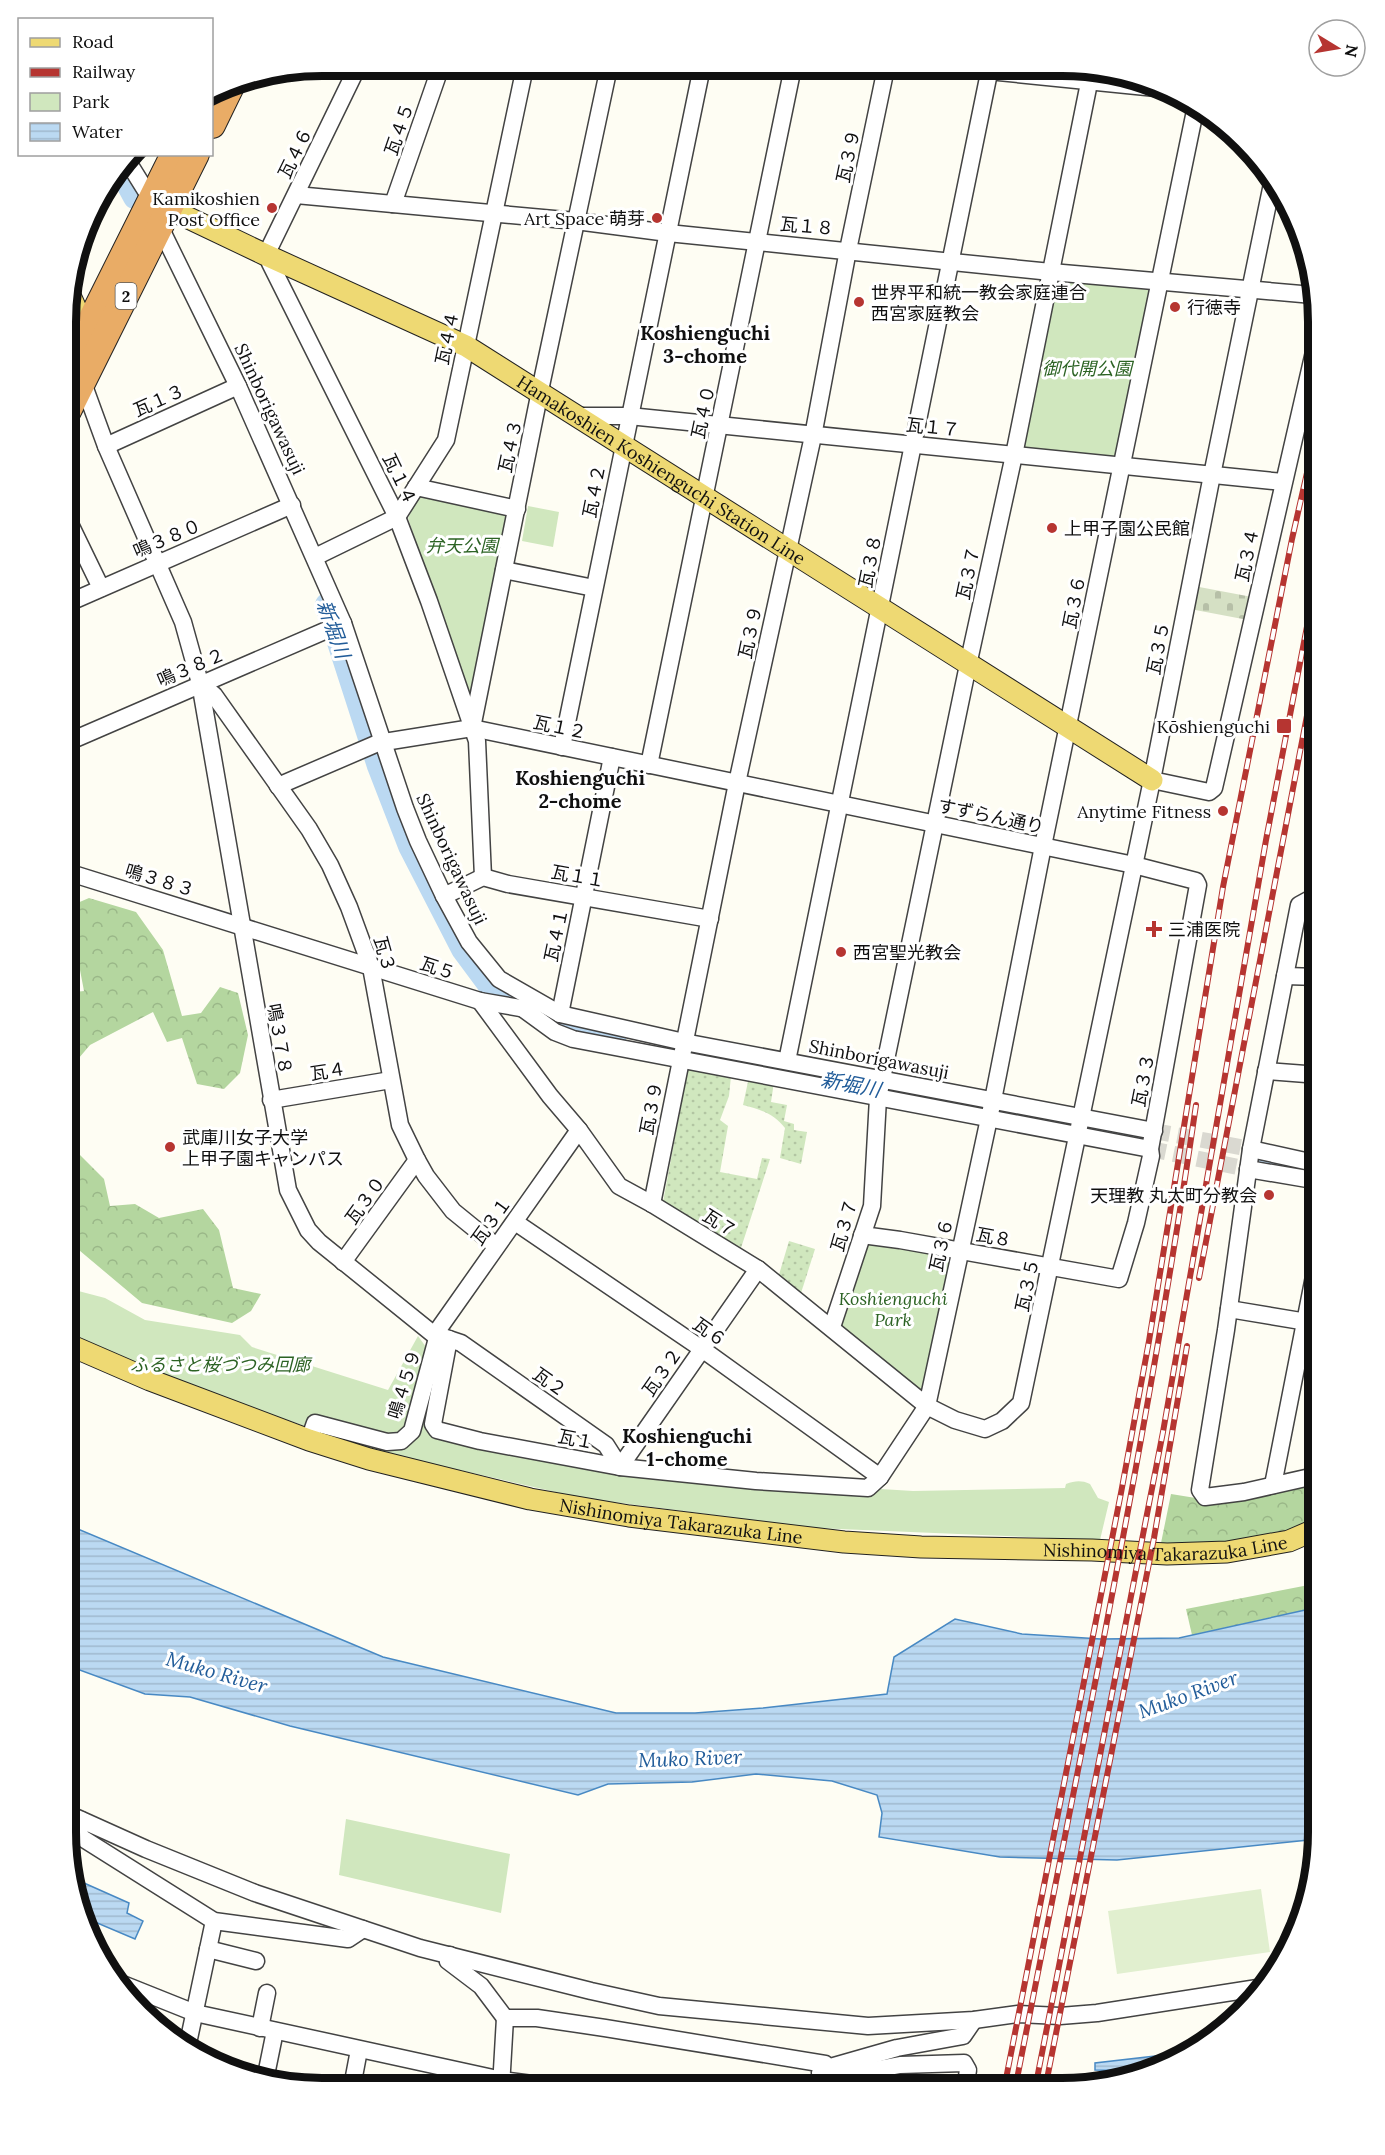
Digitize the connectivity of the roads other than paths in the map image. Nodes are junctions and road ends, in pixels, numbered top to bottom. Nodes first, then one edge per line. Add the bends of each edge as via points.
1 (353, 76) edge
2 (438, 76) edge
3 (523, 76) edge
4 (607, 76) edge
5 (700, 76) edge
6 (792, 76) edge
7 (884, 76) edge
8 (988, 76) edge
9 (1090, 79) edge
10 (226, 97) edge
11 (1194, 115) edge
12 (213, 122) edge
13 (174, 156) edge
14 (195, 156) edge
15 (132, 168) edge
16 (1270, 192) edge
17 (296, 195) junction
18 (393, 204) junction
19 (160, 212) junction
20 (494, 214) junction
21 (576, 221) junction
22 (668, 233) junction
23 (757, 241) junction
24 (848, 250) junction
25 (267, 256) junction
26 (951, 260) junction
27 (1051, 272) junction
28 (1159, 282) junction
29 (1249, 290) junction
30 (1306, 294) edge
31 (466, 346) junction
32 (76, 354) edge
33 (76, 354) edge
34 (76, 363) edge
35 (1308, 376) edge
36 (234, 389) junction
37 (541, 394) junction
38 (579, 416) junction
39 (629, 416) junction
40 (720, 426) junction
41 (813, 436) junction
42 (623, 445) junction
43 (913, 445) junction
44 (106, 446) junction
45 (1014, 455) junction
46 (1122, 465) junction
47 (1212, 475) junction
48 (1283, 482) junction
49 (416, 487) junction
50 (705, 496) junction
51 (287, 507) junction
52 (517, 509) junction
53 (398, 517) junction
54 (76, 536) edge
55 (787, 550) junction
56 (315, 557) junction
57 (158, 563) junction
58 (504, 570) junction
59 (101, 588) junction
60 (594, 588) junction
61 (76, 599) edge
62 (880, 608) junction
63 (337, 625) junction
64 (968, 665) junction
65 (200, 684) junction
66 (472, 728) junction
67 (1069, 728) junction
68 (76, 738) edge
69 (377, 744) junction
70 (562, 747) junction
71 (612, 757) junction
72 (649, 765) junction
73 (1152, 780) junction
74 (737, 783) junction
75 (278, 786) junction
76 (840, 805) junction
77 (935, 824) junction
78 (1043, 846) junction
79 (1134, 865) junction
80 (76, 875) edge
81 (483, 877) junction
82 (1198, 885) joint
83 (444, 896) junction
84 (584, 897) junction
85 (1308, 899) edge
86 (710, 919) junction
87 (241, 925) junction
88 (371, 967) junction
89 (1285, 976) junction
90 (1308, 977) edge
91 (480, 1001) junction
92 (522, 1008) junction
93 (560, 1014) junction
94 (682, 1052) junction
95 (787, 1061) junction
96 (1266, 1071) junction
97 (1308, 1074) edge
98 (391, 1080) junction
99 (881, 1089) junction
100 (271, 1100) junction
101 (990, 1110) junction
102 (1079, 1126) junction
103 (579, 1130) junction
104 (1154, 1131) junction
105 (1150, 1149) junction
106 (1251, 1149) junction
107 (417, 1160) junction
108 (1308, 1162) edge
109 (1248, 1169) junction
110 (1308, 1179) edge
111 (652, 1204) junction
112 (515, 1222) junction
113 (862, 1235) junction
114 (496, 1246) junction
115 (960, 1251) junction
116 (343, 1262) junction
117 (1051, 1268) junction
118 (758, 1269) junction
119 (1119, 1280) joint
120 (1229, 1309) junction
121 (1308, 1322) edge
122 (832, 1327) junction
123 (443, 1338) junction
124 (1308, 1340) edge
125 (76, 1348) edge
126 (702, 1349) junction
127 (927, 1406) junction
128 (985, 1429) joint
129 (309, 1440) junction
130 (620, 1467) junction
131 (880, 1477) junction
132 (1308, 1477) edge
133 (1273, 1485) junction
134 (1308, 1532) edge
135 (76, 1817) edge
136 (76, 1826) edge
137 (214, 1921) junction
138 (363, 1929) junction
139 (208, 1949) junction
140 (450, 1955) junction
141 (256, 1961) dead end
142 (132, 1988) edge
143 (1252, 1989) edge
144 (267, 1993) dead end
145 (1198, 1998) junction
146 (1243, 1999) edge
147 (195, 2013) junction
148 (504, 2018) junction
149 (974, 2020) junction
150 (268, 2029) junction
151 (189, 2039) edge
152 (359, 2050) junction
153 (827, 2068) junction
154 (265, 2072) edge
155 (354, 2078) edge
156 (476, 2078) edge
157 (501, 2078) edge
158 (812, 2078) edge
159 (836, 2078) edge
160 (967, 2078) edge

1 - 17 street, 瓦４６
2 - 18 street, 瓦４５
3 - 20 street, 瓦４４
4 - 21 street, 瓦４３
5 - 22 street, 瓦４２
6 - 23 street, 瓦４０
7 - 24 street, 瓦３９
8 - 26 street, 瓦３８
9 - 27 street, 瓦３７
10 - 12 highway
11 - 28 street, 瓦３６
13 - 19 highway, 2
14 - 19 highway, 2
15 - 19 street, Shinborigawasuji
16 - 29 street, 瓦３５
17 - 18 street, 瓦１８
17 - 25 street, 瓦４６
18 - 20 street, 瓦１８
19 - 25 main road, Hamakoshien Koshienguchi Station Line
19 - 32 highway, 2
19 - 33 highway, 2
19 - 36 street, Shinborigawasuji
20 - 21 street, 瓦１８
20 - 31 street, 瓦４４
21 - 22 street, 瓦１８
21 - 37 street, 瓦４３
22 - 23 street, 瓦１８
22 - 39 street, 瓦４２
23 - 24 street, 瓦１８
23 - 40 street, 瓦４０
24 - 26 street, 瓦１８
24 - 41 street, 瓦３９
25 - 31 main road, Hamakoshien Koshienguchi Station Line
25 - 53 street, 瓦１４
26 - 27 street, 瓦１８
26 - 43 street, 瓦３８
27 - 28 street, 瓦１８
27 - 45 street, 瓦３７
28 - 29 street, 瓦１８
28 - 46 street, 瓦３６
29 - 30 street, 瓦１８
29 - 47 street, 瓦３５
31 - 37 main road, Hamakoshien Koshienguchi Station Line
31 - 49 street, 瓦４４ via 446,440
34 - 44 street, 鳴３７８
35 - 48 street, 瓦３４
36 - 44 street, 瓦１３
36 - 51 street, Shinborigawasuji
37 - 38 main road, Hamakoshien Koshienguchi Station Line
37 - 52 street, 瓦４３
38 - 39 street, 瓦１７
38 - 42 main road, Hamakoshien Koshienguchi Station Line
39 - 40 street, 瓦１７
39 - 42 street, 瓦４２
40 - 41 street, 瓦１７
40 - 50 street, 瓦４０
41 - 43 street, 瓦１７
41 - 55 street, 瓦３９
42 - 50 main road, Hamakoshien Koshienguchi Station Line
42 - 60 street, 瓦４２
43 - 45 street, 瓦１７
43 - 62 street, 瓦３８
44 - 57 street, 鳴３７８
45 - 46 street, 瓦１７
45 - 64 street, 瓦３７
46 - 47 street, 瓦１７
46 - 67 street, 瓦３６
47 - 48 street, 瓦１７
47 - 73 street, 瓦３５
48 - 73 street, 瓦３４ via 1214,788 1209,792
49 - 52 street
49 - 53 street, 瓦４４
50 - 55 main road, Hamakoshien Koshienguchi Station Line
50 - 72 street, 瓦４０
51 - 56 street, Shinborigawasuji
51 - 57 street, 鳴３８０
52 - 58 street, 瓦４３
53 - 56 street
53 - 66 street, 瓦１４
54 - 59 street
55 - 62 main road, Hamakoshien Koshienguchi Station Line
55 - 74 street, 瓦３９
56 - 63 street, Shinborigawasuji
57 - 59 street, 鳴３８０
57 - 65 street, 鳴３７８ via 183,622
58 - 60 street
58 - 66 street, 瓦４３
59 - 61 street, 鳴３８０
60 - 70 street, 瓦４２
62 - 64 main road, Hamakoshien Koshienguchi Station Line
62 - 76 street, 瓦３８
63 - 65 street, 鳴３８２
63 - 69 street, Shinborigawasuji
64 - 67 main road, Hamakoshien Koshienguchi Station Line
64 - 77 street, 瓦３７
65 - 68 street, 鳴３８２
65 - 75 street, 瓦３ via 214,694
65 - 87 street, 鳴３７８
66 - 69 street, 瓦１２
66 - 70 street, 瓦１２
66 - 81 street via 477,741
67 - 73 main road, Hamakoshien Koshienguchi Station Line
67 - 78 street, 瓦３６
69 - 75 street, 瓦１２
69 - 83 street, Shinborigawasuji
70 - 71 street, 瓦１２
71 - 72 street, 瓦１２
71 - 84 street, 瓦４１
72 - 74 street, 瓦１２
73 - 79 street, 瓦３５
74 - 76 street, 瓦１２
74 - 86 street, 瓦３９
75 - 88 street, 瓦３ via 329,863
76 - 77 street, すずらん通り
76 - 95 street, 瓦３８
77 - 78 street, すずらん通り
77 - 99 street, 瓦３７
78 - 79 street, すずらん通り
78 - 101 street, 瓦３６
79 - 82 street, すずらん通り via 1192,879
79 - 102 street, 瓦３５
80 - 87 street, 鳴３８３
81 - 83 street
81 - 84 street, 瓦１１
82 - 104 street, 瓦３３
83 - 93 street, Shinborigawasuji via 469,942 499,979
84 - 86 street, 瓦１１
84 - 93 street, 瓦４１
85 - 89 street via 1299,904
86 - 94 street, 瓦３９
87 - 88 street, 瓦５
87 - 100 street, 鳴３７８
88 - 91 street, 瓦５
88 - 98 street, 瓦３
89 - 90 street
89 - 96 street
91 - 92 street, 瓦５
91 - 103 street, 瓦７
92 - 93 street, 瓦５
92 - 94 street via 555,1032 573,1039
93 - 94 street, Shinborigawasuji
94 - 95 street, Shinborigawasuji
94 - 99 street
94 - 111 street, 瓦３９
95 - 99 street, Shinborigawasuji
96 - 97 street
96 - 106 street
98 - 100 street, 瓦４
98 - 107 street, 瓦３ via 400,1125
99 - 101 street, Shinborigawasuji
99 - 113 street, 瓦３７ via 872,1206
100 - 116 street, 鳴３７８ via 288,1190 308,1230
101 - 102 street, Shinborigawasuji
101 - 115 street, 瓦３６
102 - 104 street, Shinborigawasuji
102 - 105 street
102 - 117 street, 瓦３５
103 - 111 street, 瓦７ via 619,1186
103 - 112 street, 瓦３１
104 - 105 street, 瓦３３
105 - 119 street, 瓦３３ via 1136,1222
106 - 108 street
106 - 109 street
107 - 114 street, 瓦３ via 453,1211
107 - 116 street, 瓦３０
109 - 110 street
109 - 120 street
111 - 118 street, 瓦７
112 - 114 street, 瓦３１
112 - 126 street, 瓦６
113 - 115 street, 瓦８
113 - 122 street, 瓦３７
114 - 123 street, 瓦３１ via 440,1327
115 - 117 street, 瓦８
115 - 127 street, 瓦３６
116 - 123 street, 鳴３７８
117 - 119 street, 瓦８
117 - 128 street, 瓦３５ via 1023,1400 1002,1421
118 - 122 street, 瓦７
118 - 126 street, 瓦３２
120 - 121 street
120 - 133 street via 1200,1490 1205,1497
122 - 127 street, 瓦７
123 - 129 street, 鳴４５９ via 412,1431 401,1441 387,1442 315,1423
123 - 130 street, 瓦２ via 461,1343 606,1445
123 - 130 street, 瓦１ via 433,1424 437,1430
124 - 133 street
125 - 129 main road, Nishinomiya Takarazuka Line
126 - 130 street, 瓦３２
126 - 131 street, 瓦６
127 - 128 street, 瓦７
127 - 131 street, 瓦３６
129 - 134 main road, Nishinomiya Takarazuka Line via 430,1476 530,1499 629,1516 844,1542 1197,1554 1289,1541
130 - 131 street, 瓦１ via 756,1482 868,1488
132 - 133 street
135 - 138 street via 255,1893
136 - 137 street via 79,1836
137 - 138 street via 348,1940
137 - 139 street
138 - 140 street
139 - 141 street
139 - 147 street
140 - 148 street via 448,1961 453,1967 481,1986
140 - 149 street via 659,2006 868,2026
142 - 147 street
143 - 145 street
144 - 150 street
145 - 146 street
145 - 149 street via 1097,2013 1018,2014
147 - 150 street
147 - 151 street
148 - 153 street via 537,2018 605,2028 825,2064
148 - 157 street
149 - 153 street via 963,2036 897,2048
150 - 152 street
150 - 154 street
152 - 155 street
152 - 156 street
153 - 158 street
159 - 160 street via 900,2065 963,2063 968,2070

